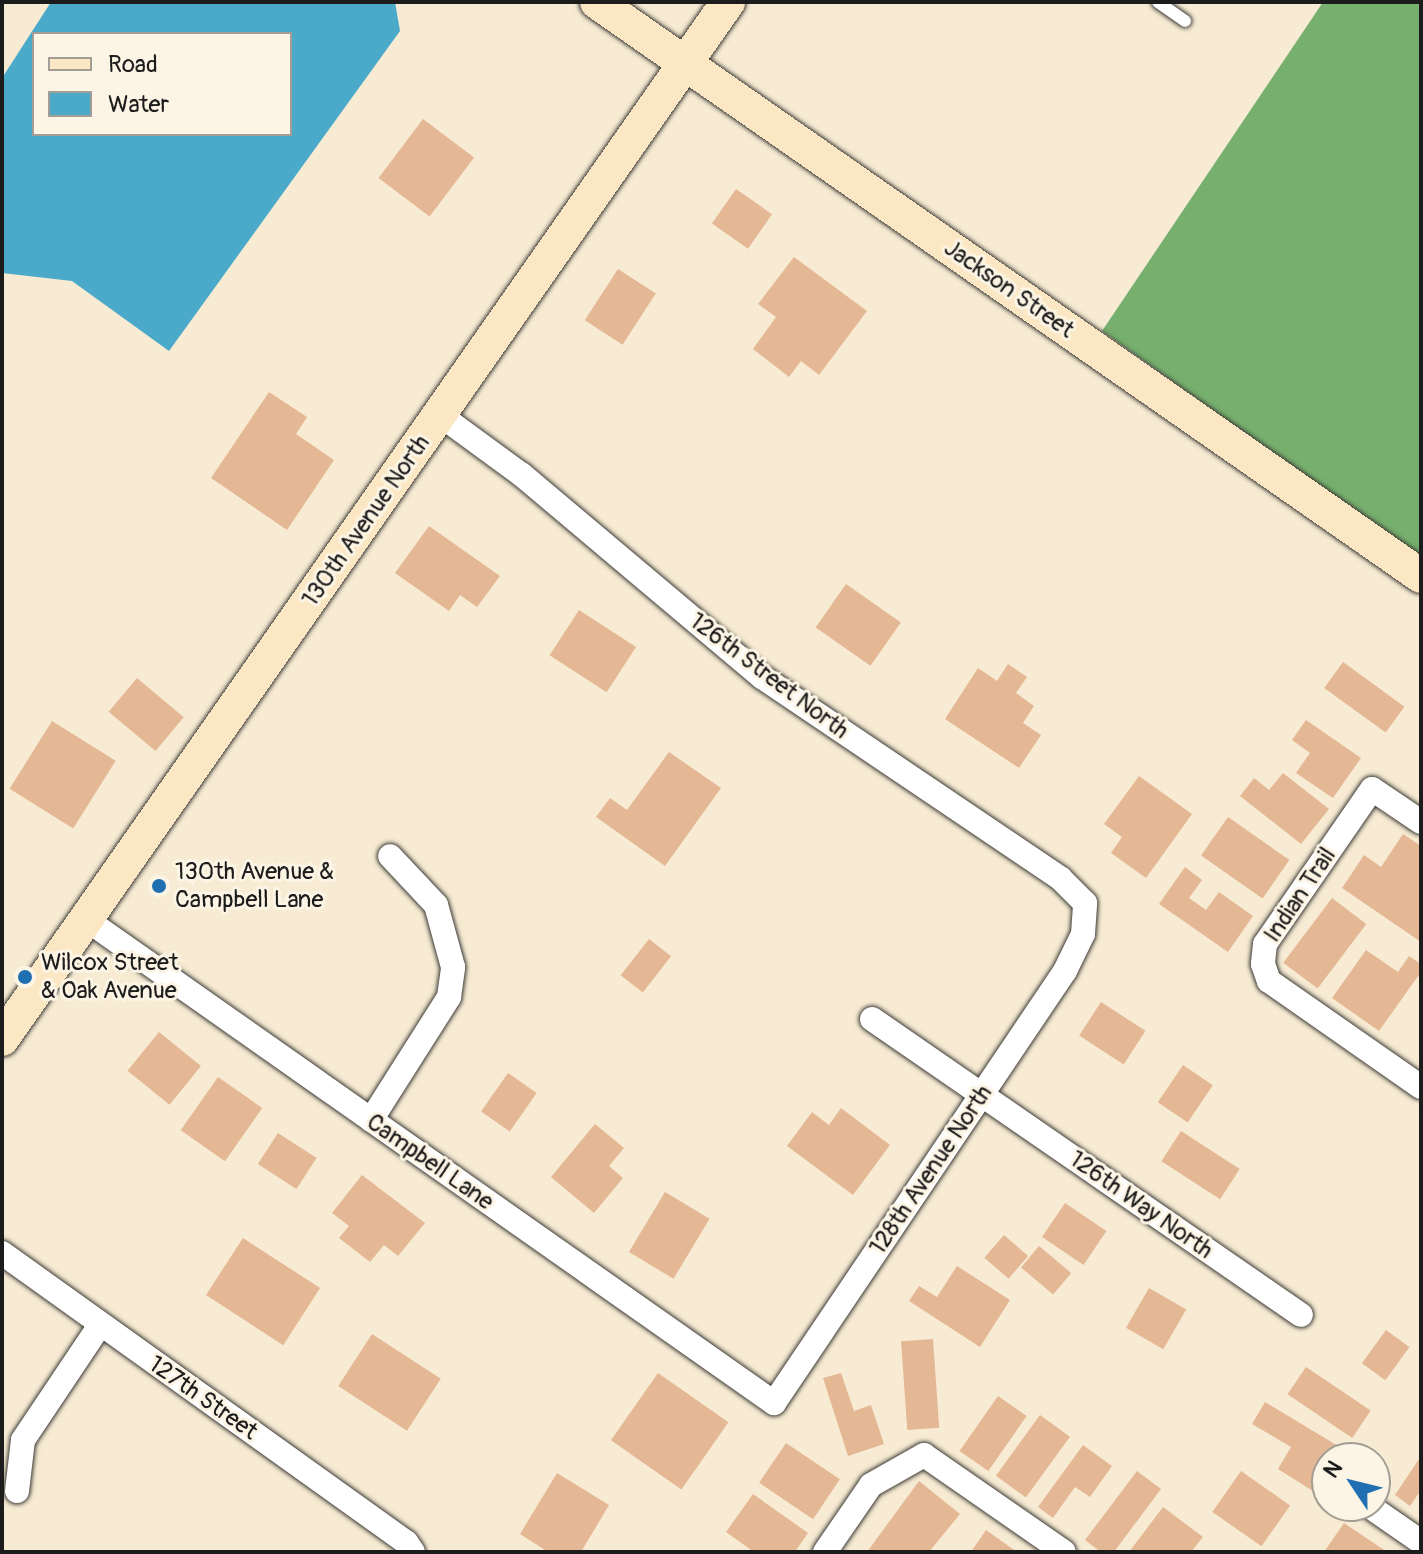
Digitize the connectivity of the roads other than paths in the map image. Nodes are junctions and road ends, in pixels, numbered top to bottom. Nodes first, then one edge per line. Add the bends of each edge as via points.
1 (597, 2) edge
2 (728, 2) edge
3 (1158, 2) edge
4 (1185, 21) dead end
5 (686, 62) junction
6 (440, 415) junction
7 (1421, 576) edge
8 (1421, 822) edge
9 (390, 856) dead end
10 (87, 920) junction
11 (1083, 934) joint
12 (872, 1019) dead end
13 (2, 1039) edge
14 (1421, 1087) edge
15 (982, 1094) junction
16 (371, 1120) junction
17 (2, 1253) edge
18 (1301, 1315) dead end
19 (100, 1325) junction
20 (774, 1403) joint
21 (17, 1491) dead end
22 (1391, 1521) edge
23 (1421, 1542) edge
24 (410, 1547) edge
25 (825, 1552) edge
26 (1064, 1552) edge

1 - 5 street, Jackson Street
2 - 5 street, 130th Avenue North
3 - 4 lane
5 - 6 street, 130th Avenue North
5 - 7 street, Jackson Street
6 - 10 street, 130th Avenue North
6 - 11 street, 126th Street North via 522,475 762,677 1060,878 1085,903
8 - 14 street, Indian Trail via 1372,789 1265,944 1263,964 1269,981
9 - 16 street via 436,905 453,967 449,997
10 - 13 street, 130th Avenue North
10 - 16 street, Campbell Lane
11 - 15 street, 128th Avenue North via 1065,971
12 - 15 street, 126th Way North
15 - 18 street, 126th Way North
15 - 20 street, 128th Avenue North
16 - 20 street, Campbell Lane
17 - 19 street, 127th Street
19 - 21 street via 23,1440
19 - 24 street, 127th Street
22 - 23 street
25 - 26 street via 871,1485 924,1455

